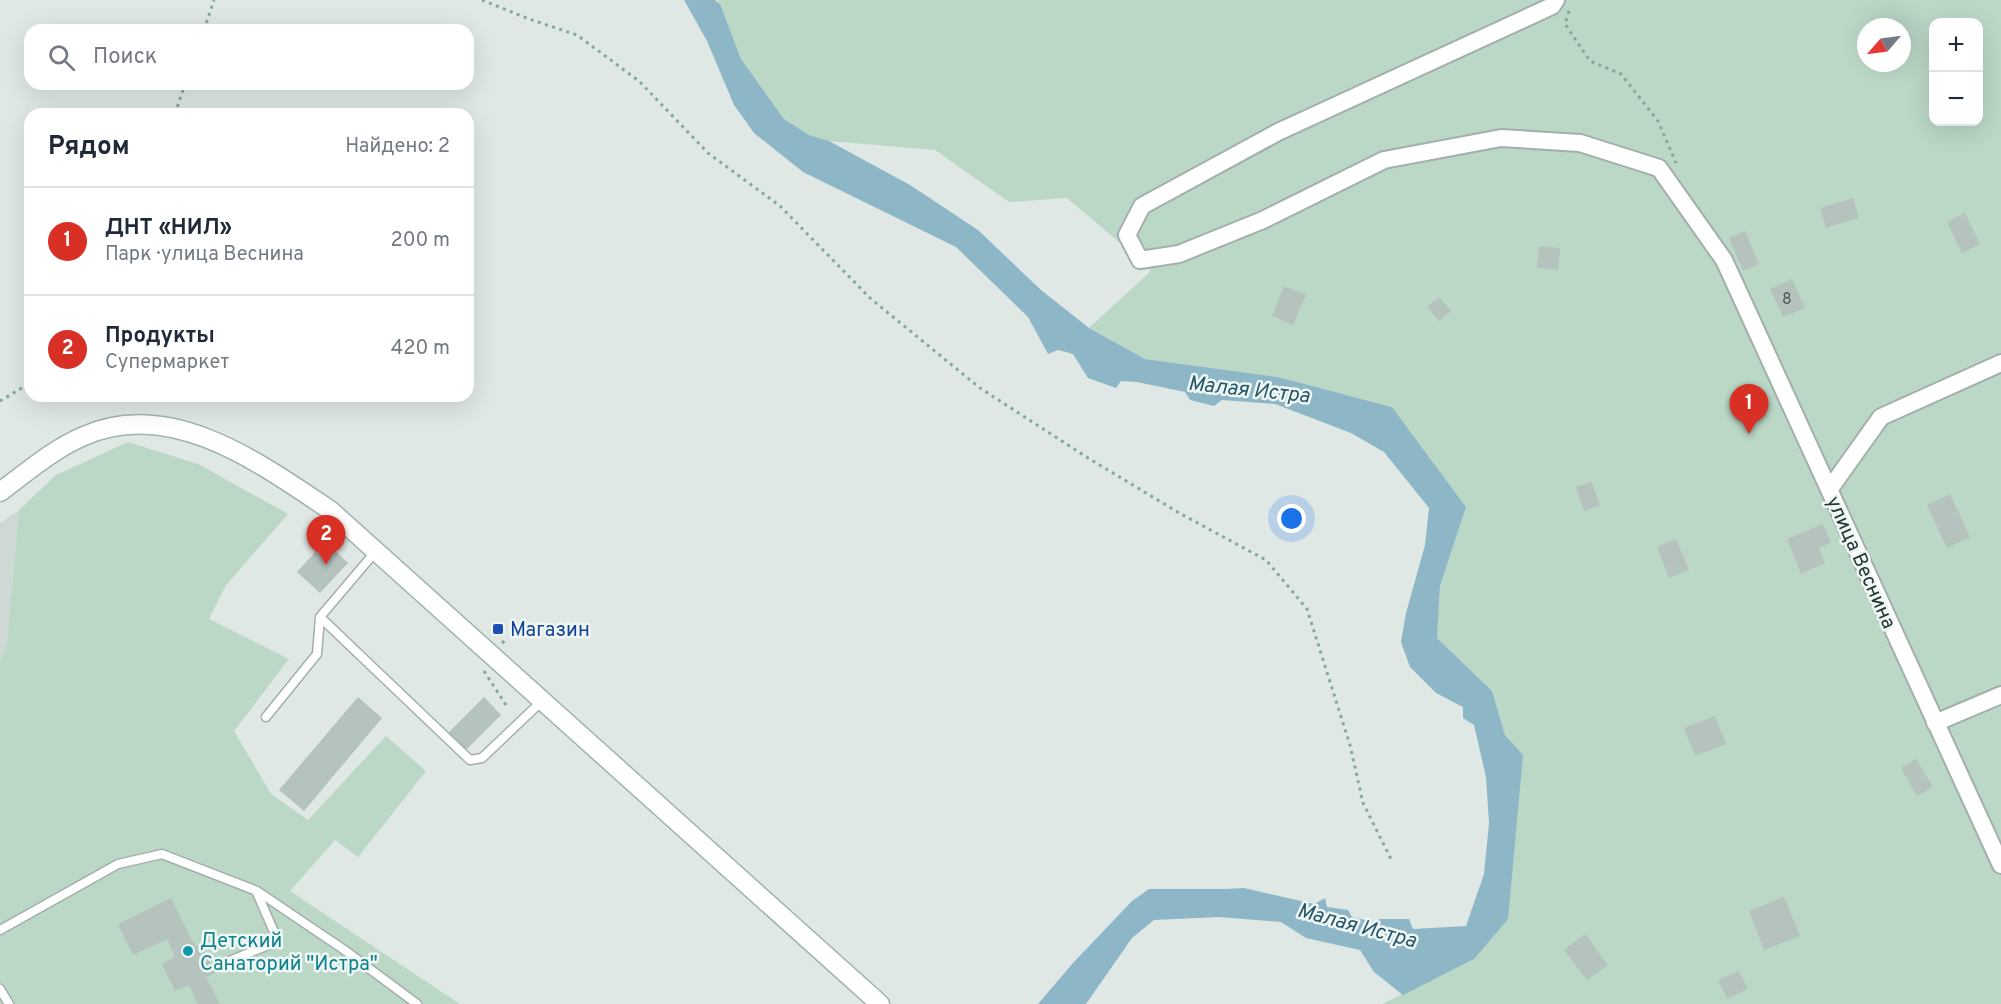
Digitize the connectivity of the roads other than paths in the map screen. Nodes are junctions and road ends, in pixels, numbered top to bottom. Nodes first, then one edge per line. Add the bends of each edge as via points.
1 (1563, 4) edge
2 (2001, 363) edge
3 (1829, 490) junction
4 (0, 492) edge
5 (376, 550) junction
6 (320, 617) junction
7 (2001, 695) edge
8 (543, 700) junction
9 (266, 717) dead end
10 (1935, 723) junction
11 (2001, 865) edge
12 (257, 891) junction
13 (0, 930) edge
14 (222, 964) dead end
15 (0, 989) edge
16 (9, 1004) edge
17 (417, 1004) edge
18 (880, 1004) edge

1 - 3 street, улица Веснина via 1278,132 1142,206 1127,235 1140,260 1179,254 1263,220 1384,160 1501,138 1580,143 1659,168 1724,260
2 - 3 street via 1881,417
3 - 10 street, улица Веснина
4 - 5 main road via 84,435 138,425 177,428 214,440 283,478 330,510
5 - 6 lane
5 - 8 main road
6 - 8 lane via 470,760 482,758
6 - 9 lane via 318,654
7 - 10 street
8 - 18 main road
10 - 11 street, улица Веснина
12 - 13 lane via 162,854 118,864
12 - 14 lane via 278,942
12 - 17 lane
15 - 16 lane

